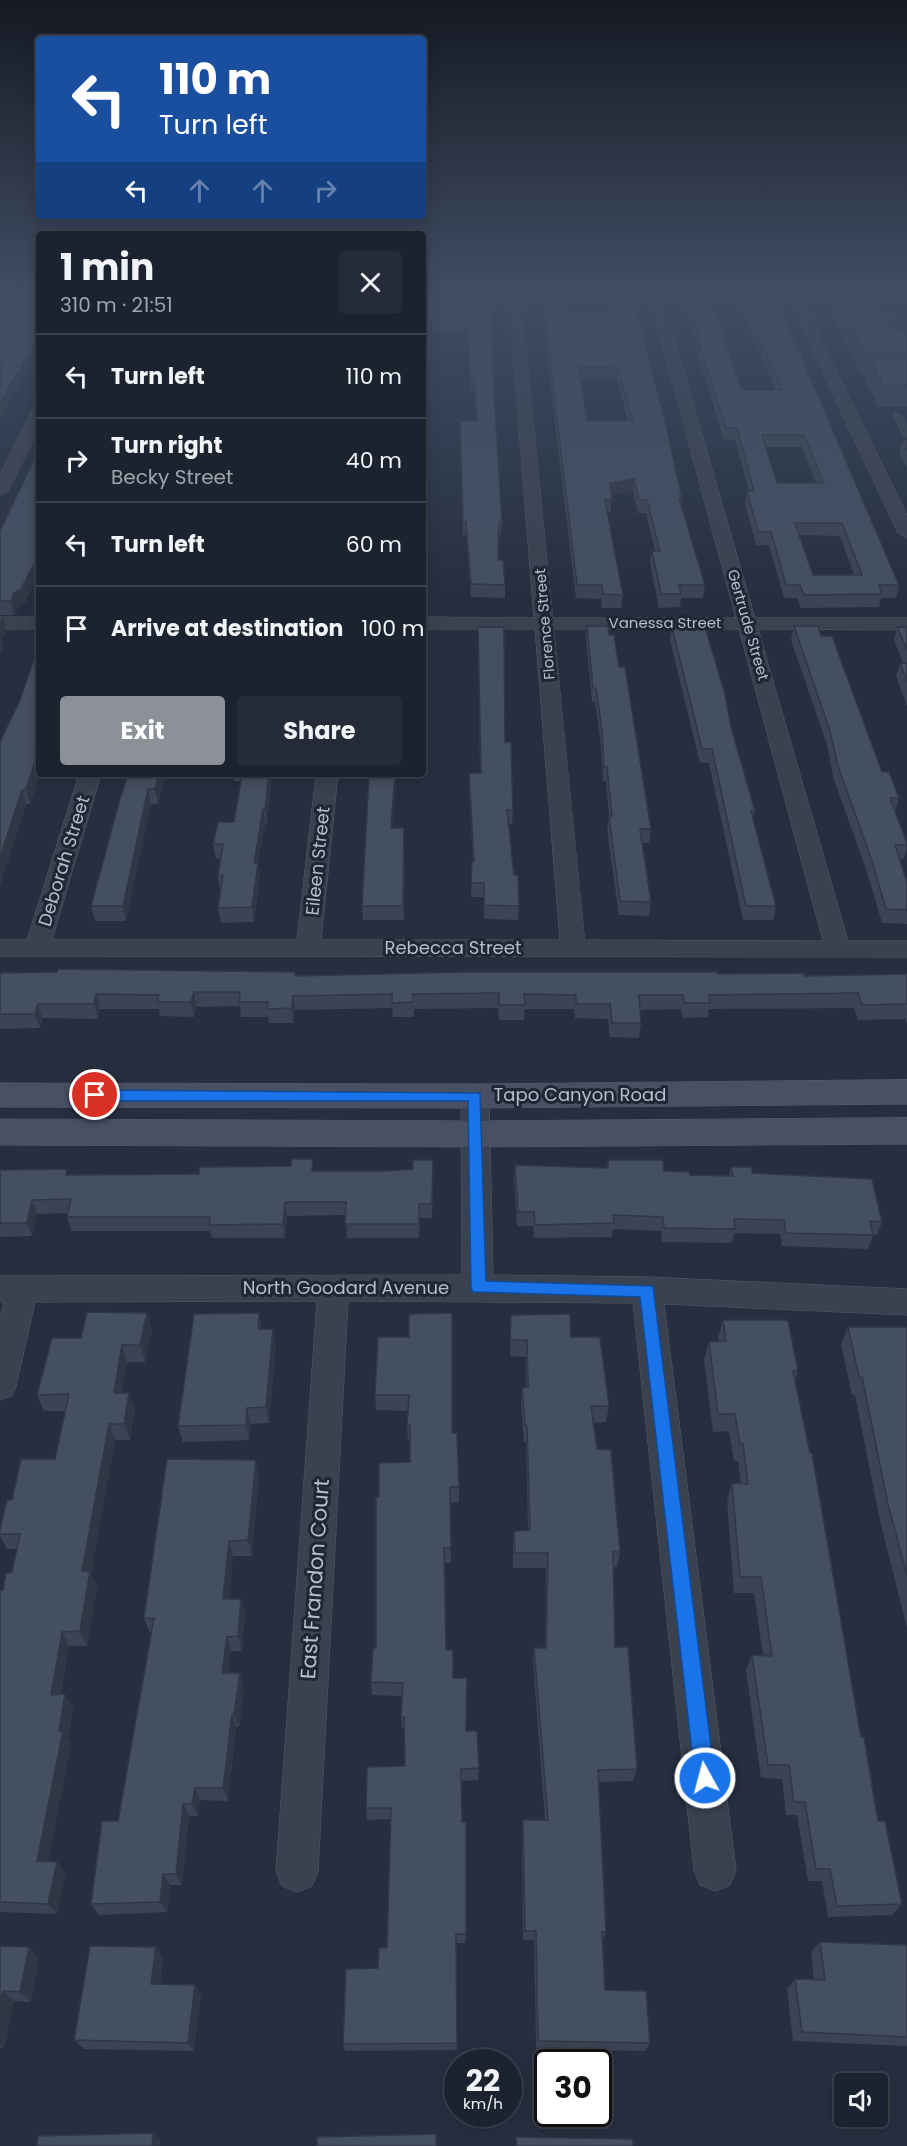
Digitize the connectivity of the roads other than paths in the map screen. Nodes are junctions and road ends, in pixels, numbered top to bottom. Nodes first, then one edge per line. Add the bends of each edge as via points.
1 (530, 392) edge
2 (683, 392) edge
3 (839, 392) edge
4 (897, 415) dead end
5 (36, 418) edge
6 (907, 435) edge
7 (0, 491) edge
8 (907, 533) edge
9 (0, 623) edge
10 (36, 623) edge
11 (426, 623) edge
12 (545, 623) junction
13 (747, 623) junction
14 (907, 624) edge
15 (89, 777) edge
16 (327, 777) edge
17 (0, 948) edge
18 (37, 948) junction
19 (308, 948) junction
20 (573, 948) junction
21 (838, 949) junction
22 (907, 949) edge
23 (907, 1092) edge
24 (0, 1095) edge
25 (475, 1096) junction
26 (907, 1131) edge
27 (0, 1132) edge
28 (475, 1134) junction
29 (333, 1288) junction
30 (478, 1288) junction
31 (11, 1289) edge
32 (647, 1290) junction
33 (907, 1302) edge
34 (0, 1386) edge
35 (716, 1870) dead end
36 (297, 1871) dead end

1 - 12 street, Florence Street
2 - 13 street, Gertrude Street
3 - 8 street
4 - 6 lane
5 - 7 street
9 - 10 street
11 - 12 street, Vanessa Street
12 - 13 street, Vanessa Street
12 - 20 street, Florence Street
13 - 14 street, Vanessa Street
13 - 21 street, Gertrude Street
15 - 18 street, Deborah Street
16 - 19 street, Eileen Street
17 - 18 street, Rebecca Street
18 - 19 street, Rebecca Street
19 - 20 street, Rebecca Street
20 - 21 street, Rebecca Street
21 - 22 street, Rebecca Street
23 - 25 main road, Tapo Canyon Road
24 - 25 main road, Tapo Canyon Road
25 - 28 street
26 - 28 main road, Tapo Canyon Road
27 - 28 main road, Tapo Canyon Road
28 - 30 street
29 - 30 street, North Goodard Avenue
29 - 31 street, North Goodard Avenue
29 - 36 street, East Frandon Court
30 - 32 street, North Goodard Avenue
31 - 34 street
32 - 33 street, North Goodard Avenue
32 - 35 street

